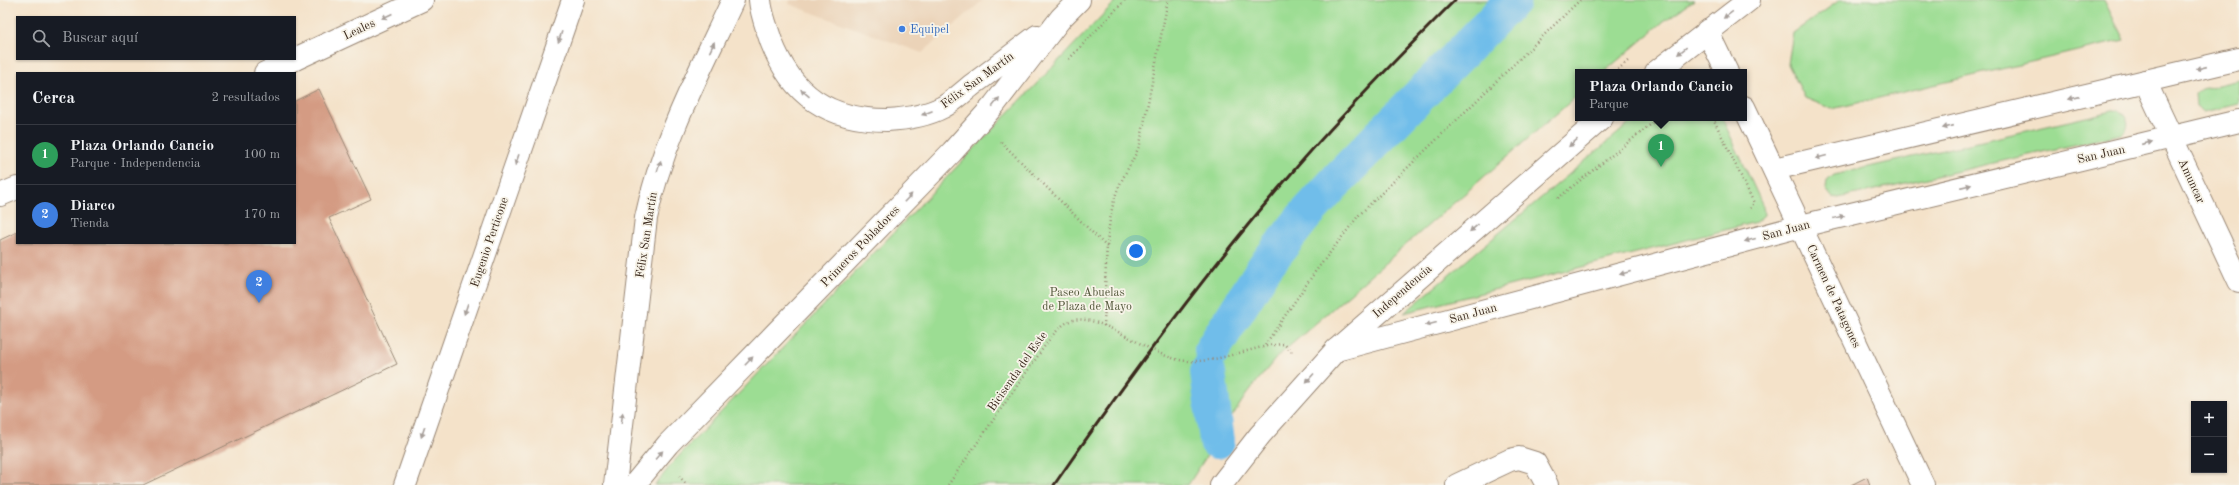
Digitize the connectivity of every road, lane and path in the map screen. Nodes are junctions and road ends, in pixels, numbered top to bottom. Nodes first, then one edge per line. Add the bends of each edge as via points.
1 (422, 0) edge
2 (573, 0) edge
3 (733, 0) edge
4 (760, 0) edge
5 (1079, 0) edge
6 (1168, 0) edge
7 (1580, 0) edge
8 (1749, 0) edge
9 (1061, 18) junction
10 (1707, 31) junction
11 (296, 59) edge
12 (2239, 59) edge
13 (293, 60) edge
14 (1660, 69) edge
15 (1726, 69) edge
16 (267, 72) edge
17 (2145, 81) junction
18 (1747, 113) edge
19 (1599, 121) edge
20 (1655, 121) edge
21 (1713, 121) edge
22 (2239, 121) edge
23 (995, 136) dead end
24 (2172, 137) junction
25 (1774, 168) junction
26 (16, 188) edge
27 (0, 196) edge
28 (1555, 201) dead end
29 (1750, 210) dead end
30 (1801, 226) junction
31 (1108, 249) junction
32 (2239, 281) edge
33 (1104, 326) junction
34 (1336, 350) junction
35 (405, 485) edge
36 (615, 485) edge
37 (634, 485) edge
38 (948, 485) edge
39 (1221, 485) edge
40 (1457, 485) edge
41 (1547, 485) edge
42 (1923, 485) edge

1 -> 11 main road, Leales
2 -> 35 main road, Eugenio Perticone
36 -> 3 main road, Félix San Martín via 646,218 652,190 670,136
9 -> 4 main road, Félix San Martín via 943,107 921,116 896,120 868,120 841,115 819,105 799,88 784,69 776,52
5 - 9 main road, Primeros Pobladores
6 - 31 path via 1140,144 1110,215
7 - 33 path, Bicisenda del Este via 1359,215 1315,272 1264,346 1224,356 1187,361 1174,359
8 -> 10 main road
37 -> 9 main road, Primeros Pobladores via 668,444 952,152 994,105
10 -> 14 main road
10 - 15 main road
12 -> 17 main road
13 - 16 main road, Leales
17 - 24 main road, Amuncar
17 -> 25 main road
18 - 25 main road, Carmen de Patagones
19 -> 34 main road, Independencia
20 - 28 path
21 - 29 path via 1754,203
22 - 24 main road, San Juan
23 - 31 path
30 -> 24 main road, San Juan
24 - 32 main road, Amuncar
25 - 30 main road, Carmen de Patagones
26 - 27 main road
30 -> 34 main road, San Juan
30 - 42 main road, Carmen de Patagones
31 - 33 path
33 - 38 path, Bicisenda del Este via 1085,320 1072,320 1051,337
34 -> 39 main road, Independencia via 1260,435
40 - 41 main road via 1519,458 1535,463

